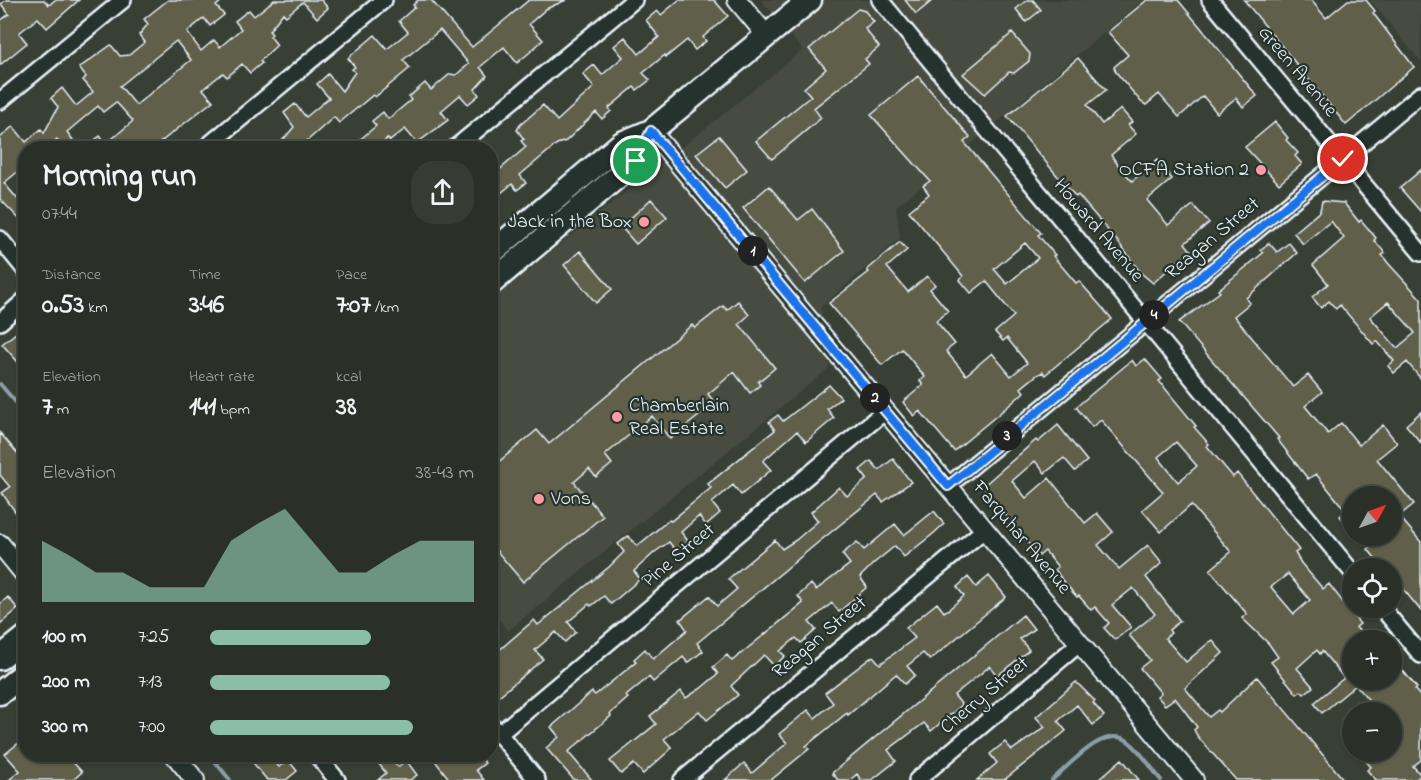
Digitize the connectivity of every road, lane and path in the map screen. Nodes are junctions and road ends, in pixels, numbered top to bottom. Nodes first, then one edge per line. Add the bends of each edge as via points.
1 (123, 0) edge
2 (384, 0) edge
3 (634, 0) edge
4 (736, 0) edge
5 (810, 0) edge
6 (880, 0) edge
7 (1210, 0) edge
8 (766, 36) junction
9 (1421, 94) edge
10 (0, 101) edge
11 (651, 131) junction
12 (213, 141) edge
13 (463, 141) edge
14 (1343, 159) junction
15 (0, 239) edge
16 (498, 247) edge
17 (1421, 253) edge
18 (18, 261) edge
19 (498, 277) edge
20 (18, 306) edge
21 (0, 322) edge
22 (1145, 322) junction
23 (885, 411) junction
24 (948, 486) junction
25 (985, 529) junction
26 (0, 544) edge
27 (1342, 560) edge
28 (18, 566) edge
29 (1390, 618) edge
30 (18, 643) edge
31 (1080, 644) junction
32 (1421, 655) edge
33 (0, 658) edge
34 (18, 678) edge
35 (0, 693) edge
36 (498, 727) edge
37 (498, 733) edge
38 (180, 762) edge
39 (322, 762) edge
40 (195, 780) edge
41 (337, 780) edge
42 (537, 780) edge
43 (682, 780) edge
44 (916, 780) edge
45 (1194, 780) edge

1 - 10 street
2 - 12 street
3 - 13 street
4 - 8 street
5 - 8 main road
6 - 22 street, Howard Avenue
7 - 14 street, Green Avenue
8 - 11 main road
9 - 14 street, Reagan Street
11 - 16 main road via 622,142
11 - 19 main road via 636,161
11 - 23 street, Farquhar Avenue
14 - 17 street, Green Avenue
14 - 22 street, Reagan Street
15 - 18 street
20 - 21 street
22 - 24 street, Reagan Street
22 - 27 street, Howard Avenue
23 - 24 street, Farquhar Avenue
23 - 36 street, Pine Street
24 - 25 street, Farquhar Avenue
25 - 31 street, Farquhar Avenue
25 - 43 street, Reagan Street
26 - 28 street
29 - 32 street
30 - 33 main road
31 - 44 street, Cherry Street
31 - 45 street, Farquhar Avenue
34 - 35 main road
37 - 42 street
38 - 40 street
39 - 41 street

